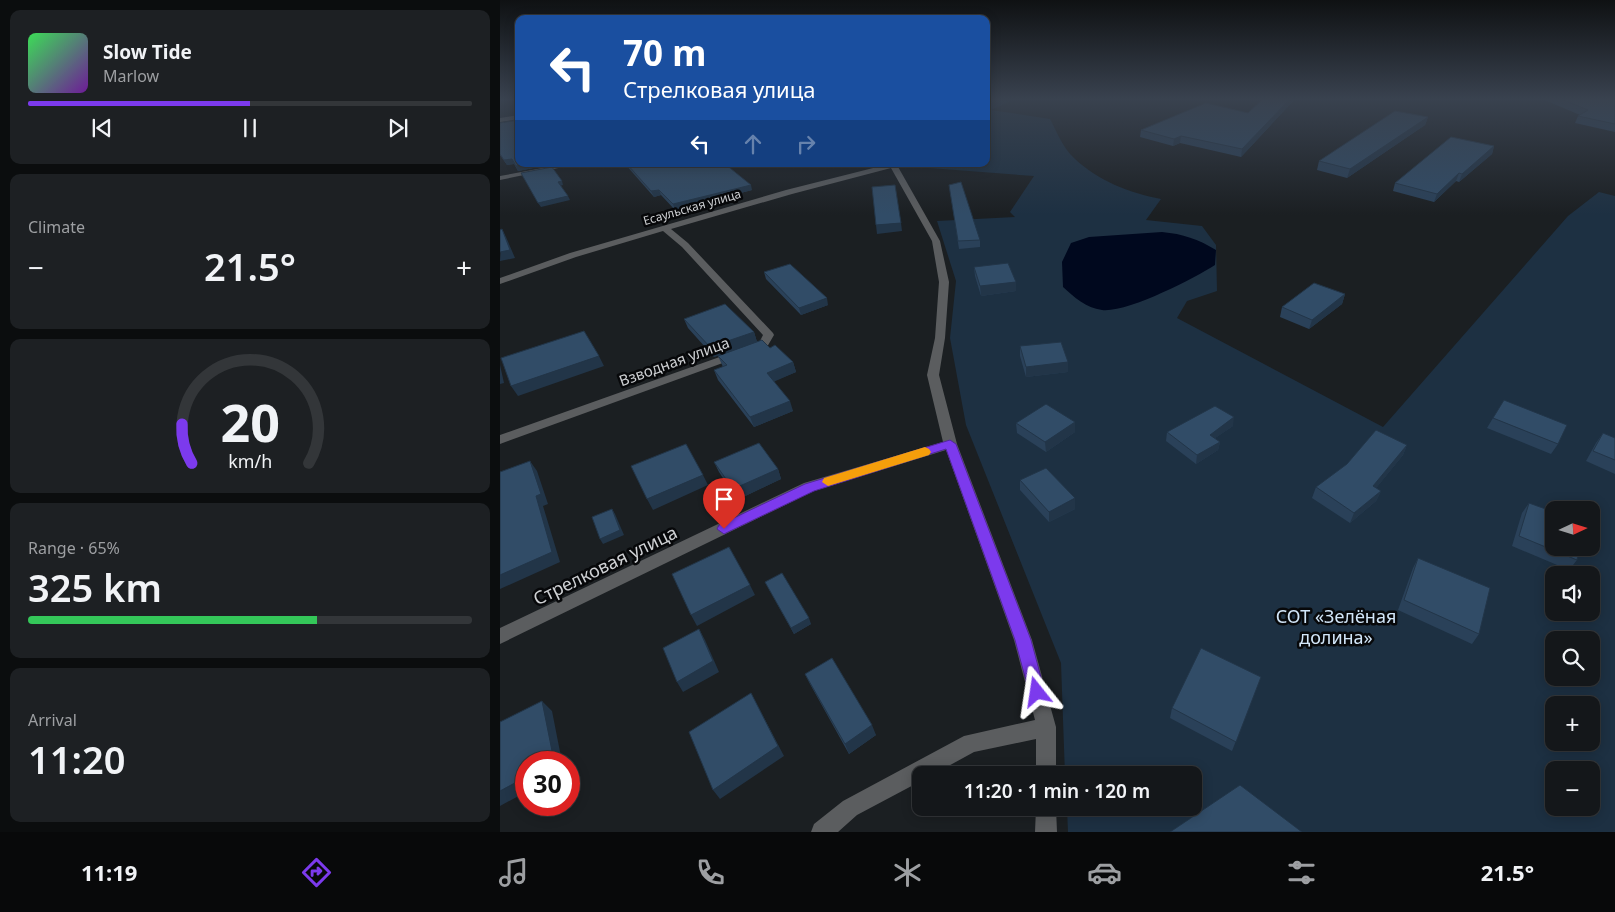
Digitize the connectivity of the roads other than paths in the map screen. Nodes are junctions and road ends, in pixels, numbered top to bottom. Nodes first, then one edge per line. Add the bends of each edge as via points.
1 (558, 167) edge
2 (881, 167) edge
3 (894, 167) edge
4 (500, 178) edge
5 (665, 229) junction
6 (500, 281) edge
7 (500, 440) edge
8 (950, 444) junction
9 (500, 636) edge
10 (1046, 726) junction
11 (1046, 766) edge
12 (1046, 816) edge
13 (822, 832) edge
14 (1046, 832) edge

1 - 4 street
2 - 5 street, Есаульская улица
3 - 8 street via 936,241 944,282 940,338 933,375
5 - 6 street, Есаульская улица via 573,254
5 - 7 street, Взводная улица via 685,245 770,335 763,345
8 - 9 street, Стрелковая улица via 809,487
8 - 10 street via 1023,640
10 - 11 street
10 - 13 street via 971,742 850,808
12 - 14 street

